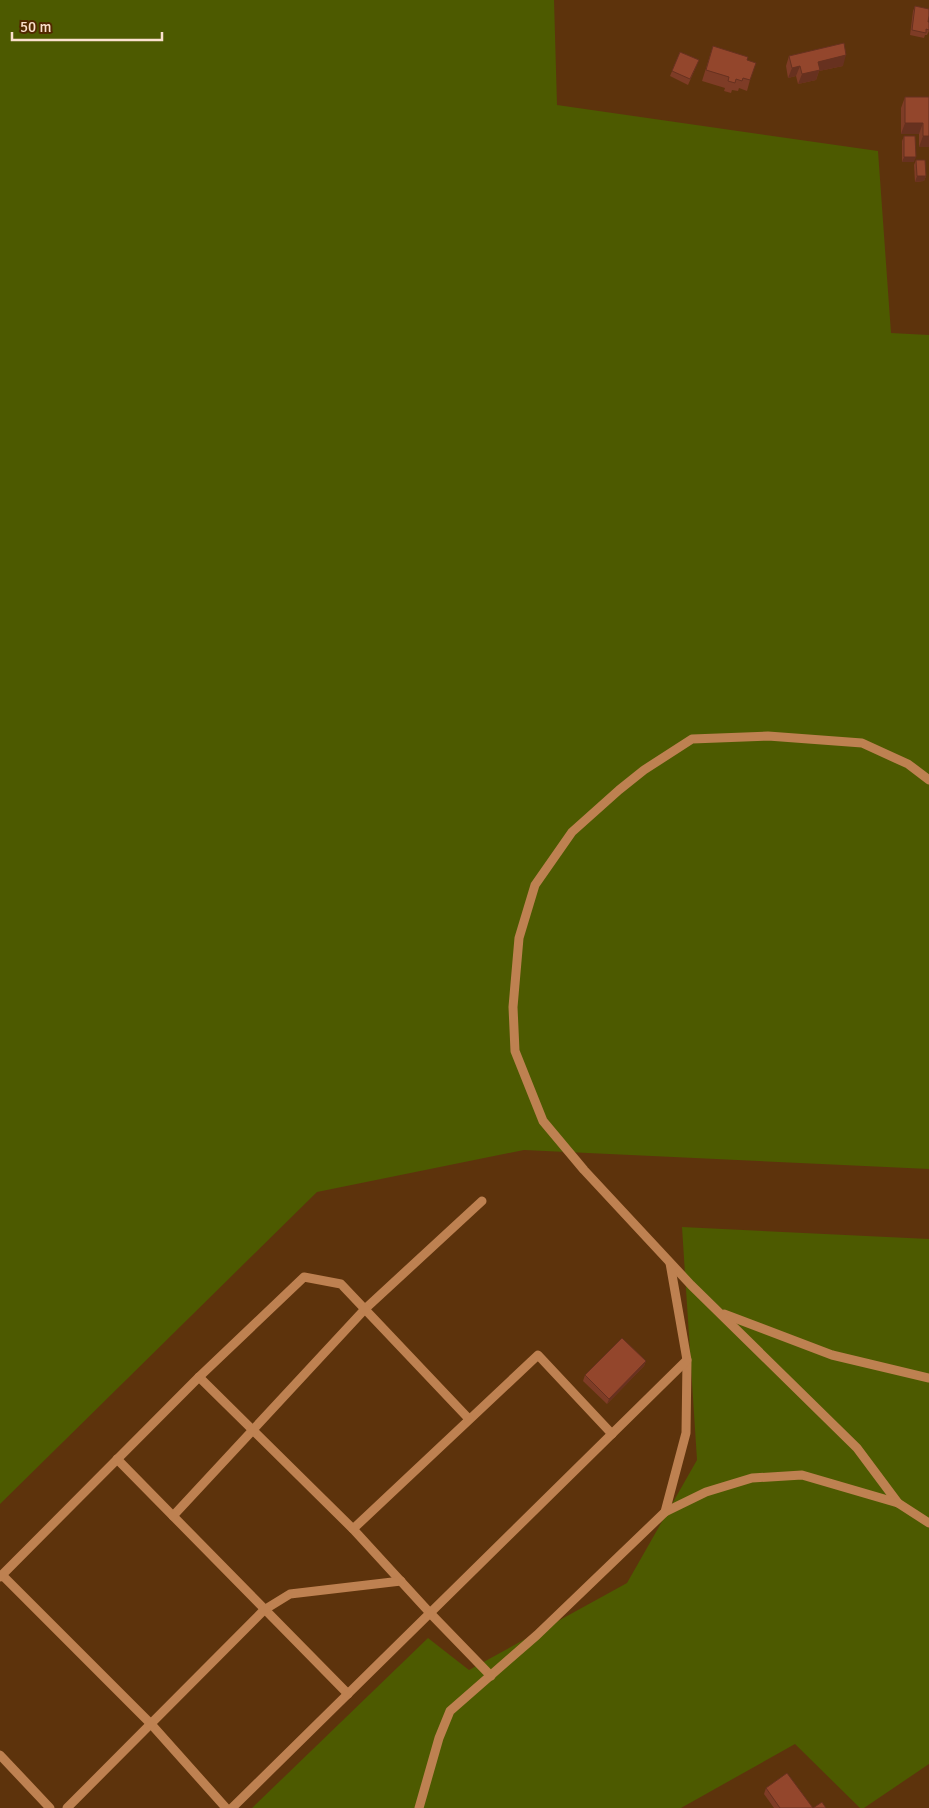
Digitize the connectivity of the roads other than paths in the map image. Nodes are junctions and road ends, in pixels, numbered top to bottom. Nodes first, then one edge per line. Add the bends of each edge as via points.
1 (929, 780) edge
2 (482, 1201) dead end
3 (670, 1262) junction
4 (365, 1309) junction
5 (719, 1313) junction
6 (687, 1360) junction
7 (199, 1377) junction
8 (929, 1378) edge
9 (469, 1420) junction
10 (253, 1430) junction
11 (612, 1434) junction
12 (117, 1459) junction
13 (898, 1503) junction
14 (665, 1512) junction
15 (173, 1516) junction
16 (929, 1524) edge
17 (353, 1529) junction
18 (1, 1576) edge
19 (401, 1581) junction
20 (264, 1610) junction
21 (430, 1613) junction
22 (491, 1676) junction
23 (348, 1694) junction
24 (152, 1724) junction
25 (0, 1755) edge
26 (50, 1808) edge
27 (67, 1808) edge
28 (226, 1808) edge
29 (232, 1808) edge
30 (420, 1808) edge

1 - 3 lane via 908,764 862,743 768,736 692,740 644,770 572,832 535,885 518,938 513,1008 515,1051 542,1121
2 - 4 lane
3 - 5 lane
3 - 6 lane
4 - 7 lane via 341,1284 304,1277
4 - 9 lane
4 - 10 lane
5 - 8 lane via 832,1355
5 - 13 lane via 857,1448
6 - 11 lane
6 - 14 lane via 686,1433
7 - 10 lane
7 - 12 lane
9 - 11 lane via 538,1355
9 - 17 lane
10 - 15 lane
10 - 17 lane
11 - 21 lane
12 - 15 lane
12 - 18 lane
13 - 14 lane via 802,1475 752,1478 706,1492
13 - 16 lane
14 - 22 lane
15 - 20 lane
17 - 19 lane
18 - 24 lane
19 - 20 lane via 290,1594
19 - 21 lane
20 - 23 lane
20 - 24 lane
21 - 22 lane
21 - 23 lane
22 - 30 lane via 450,1712 439,1738
23 - 29 lane
24 - 27 lane
24 - 28 lane
25 - 26 lane

